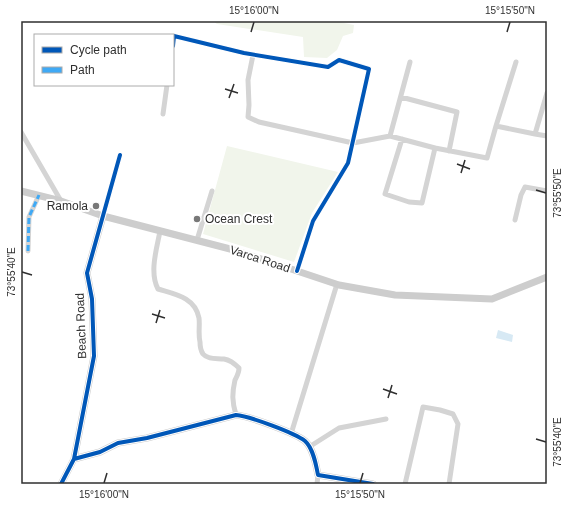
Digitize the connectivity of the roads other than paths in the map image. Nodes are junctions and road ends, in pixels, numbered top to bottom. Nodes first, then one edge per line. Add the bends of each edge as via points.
1 (174, 36) edge
2 (253, 55) junction
3 (410, 62) dead end
4 (516, 62) dead end
5 (167, 86) edge
6 (547, 93) edge
7 (401, 97) junction
8 (163, 114) dead end
9 (496, 126) junction
10 (21, 132) edge
11 (536, 134) junction
12 (390, 136) junction
13 (547, 136) edge
14 (402, 139) junction
15 (353, 143) junction
16 (435, 148) junction
17 (449, 151) junction
18 (120, 155) dead end
19 (21, 191) edge
20 (212, 191) dead end
21 (547, 191) edge
22 (39, 196) junction
23 (61, 201) junction
24 (103, 216) junction
25 (515, 220) dead end
26 (160, 231) junction
27 (197, 240) junction
28 (28, 250) dead end
29 (297, 271) junction
30 (547, 278) edge
31 (337, 284) junction
32 (236, 415) junction
33 (386, 420) dead end
34 (291, 434) junction
35 (309, 447) junction
36 (74, 459) junction
37 (318, 475) junction
38 (352, 482) edge
39 (61, 484) edge
40 (317, 484) edge
41 (373, 484) edge
42 (405, 484) edge
43 (449, 484) edge

1 - 2 street
2 - 15 street via 248,80 248,117 259,122
2 - 15 street via 328,67 340,60 369,69
3 - 7 street
4 - 9 street
5 - 8 street
6 - 11 street
7 - 12 street
7 - 17 street via 458,112
9 - 11 street
9 - 17 street via 487,158
10 - 23 street
11 - 13 street
12 - 14 street
12 - 15 street
14 - 16 street
14 - 16 street via 385,194 409,202 422,203
15 - 29 street via 348,163 313,221
16 - 17 street
18 - 24 street
19 - 22 street, Varca Road
20 - 27 street
21 - 25 street via 525,187
22 - 23 street, Varca Road
22 - 28 street via 29,217
23 - 24 street, Varca Road
24 - 26 street, Varca Road
24 - 36 street, Beach Road via 87,273 92,299 94,356
26 - 27 street, Varca Road
26 - 32 street via 155,261 155,283 158,289 184,297 190,302 198,317 202,353 206,357 224,359 239,368 232,403
27 - 29 street, Varca Road
29 - 31 street, Varca Road
30 - 31 street, Varca Road via 492,298 395,295
31 - 34 street
32 - 34 street via 246,416
32 - 36 street via 118,443 100,452
33 - 35 street via 339,428
34 - 35 street via 305,441
35 - 37 street
36 - 39 street, Beach Road
37 - 38 street
37 - 40 street
38 - 41 street
42 - 43 street via 423,407 452,414 458,424

